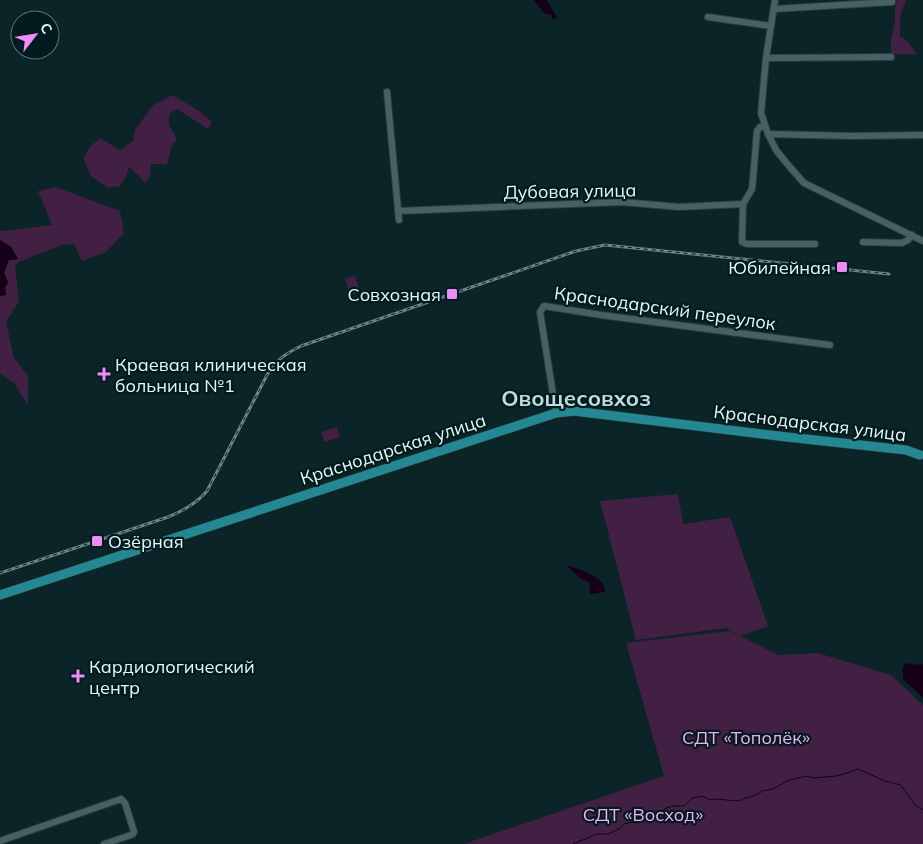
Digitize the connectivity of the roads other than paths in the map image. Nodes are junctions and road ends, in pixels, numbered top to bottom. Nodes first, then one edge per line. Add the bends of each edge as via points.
1 (775, 0) edge
2 (892, 2) dead end
3 (774, 9) junction
4 (708, 17) dead end
5 (771, 26) junction
6 (891, 57) dead end
7 (766, 58) junction
8 (387, 92) dead end
9 (764, 126) junction
10 (768, 134) junction
11 (923, 135) edge
12 (743, 204) junction
13 (398, 211) junction
14 (399, 220) dead end
15 (912, 235) junction
16 (923, 241) edge
17 (863, 242) dead end
18 (815, 244) dead end
19 (830, 345) dead end
20 (556, 413) junction
21 (921, 457) edge
22 (0, 595) edge
23 (0, 841) edge
24 (104, 844) edge

1 - 3 street
2 - 3 street
3 - 5 street
4 - 5 street
5 - 7 street
6 - 7 street
7 - 9 street via 761,114
8 - 13 street
9 - 10 street
9 - 12 street via 757,132 754,179
10 - 11 street
10 - 15 street via 788,166 804,183
12 - 13 street, Дубовая улица via 679,207 622,202
12 - 18 street via 742,242
13 - 14 street
15 - 16 street
15 - 17 street via 902,243
19 - 20 street, Краснодарский переулок via 544,306 540,312
20 - 21 main road, Краснодарская улица via 574,411 906,450
20 - 22 main road, Краснодарская улица
23 - 24 street via 121,799 134,832

